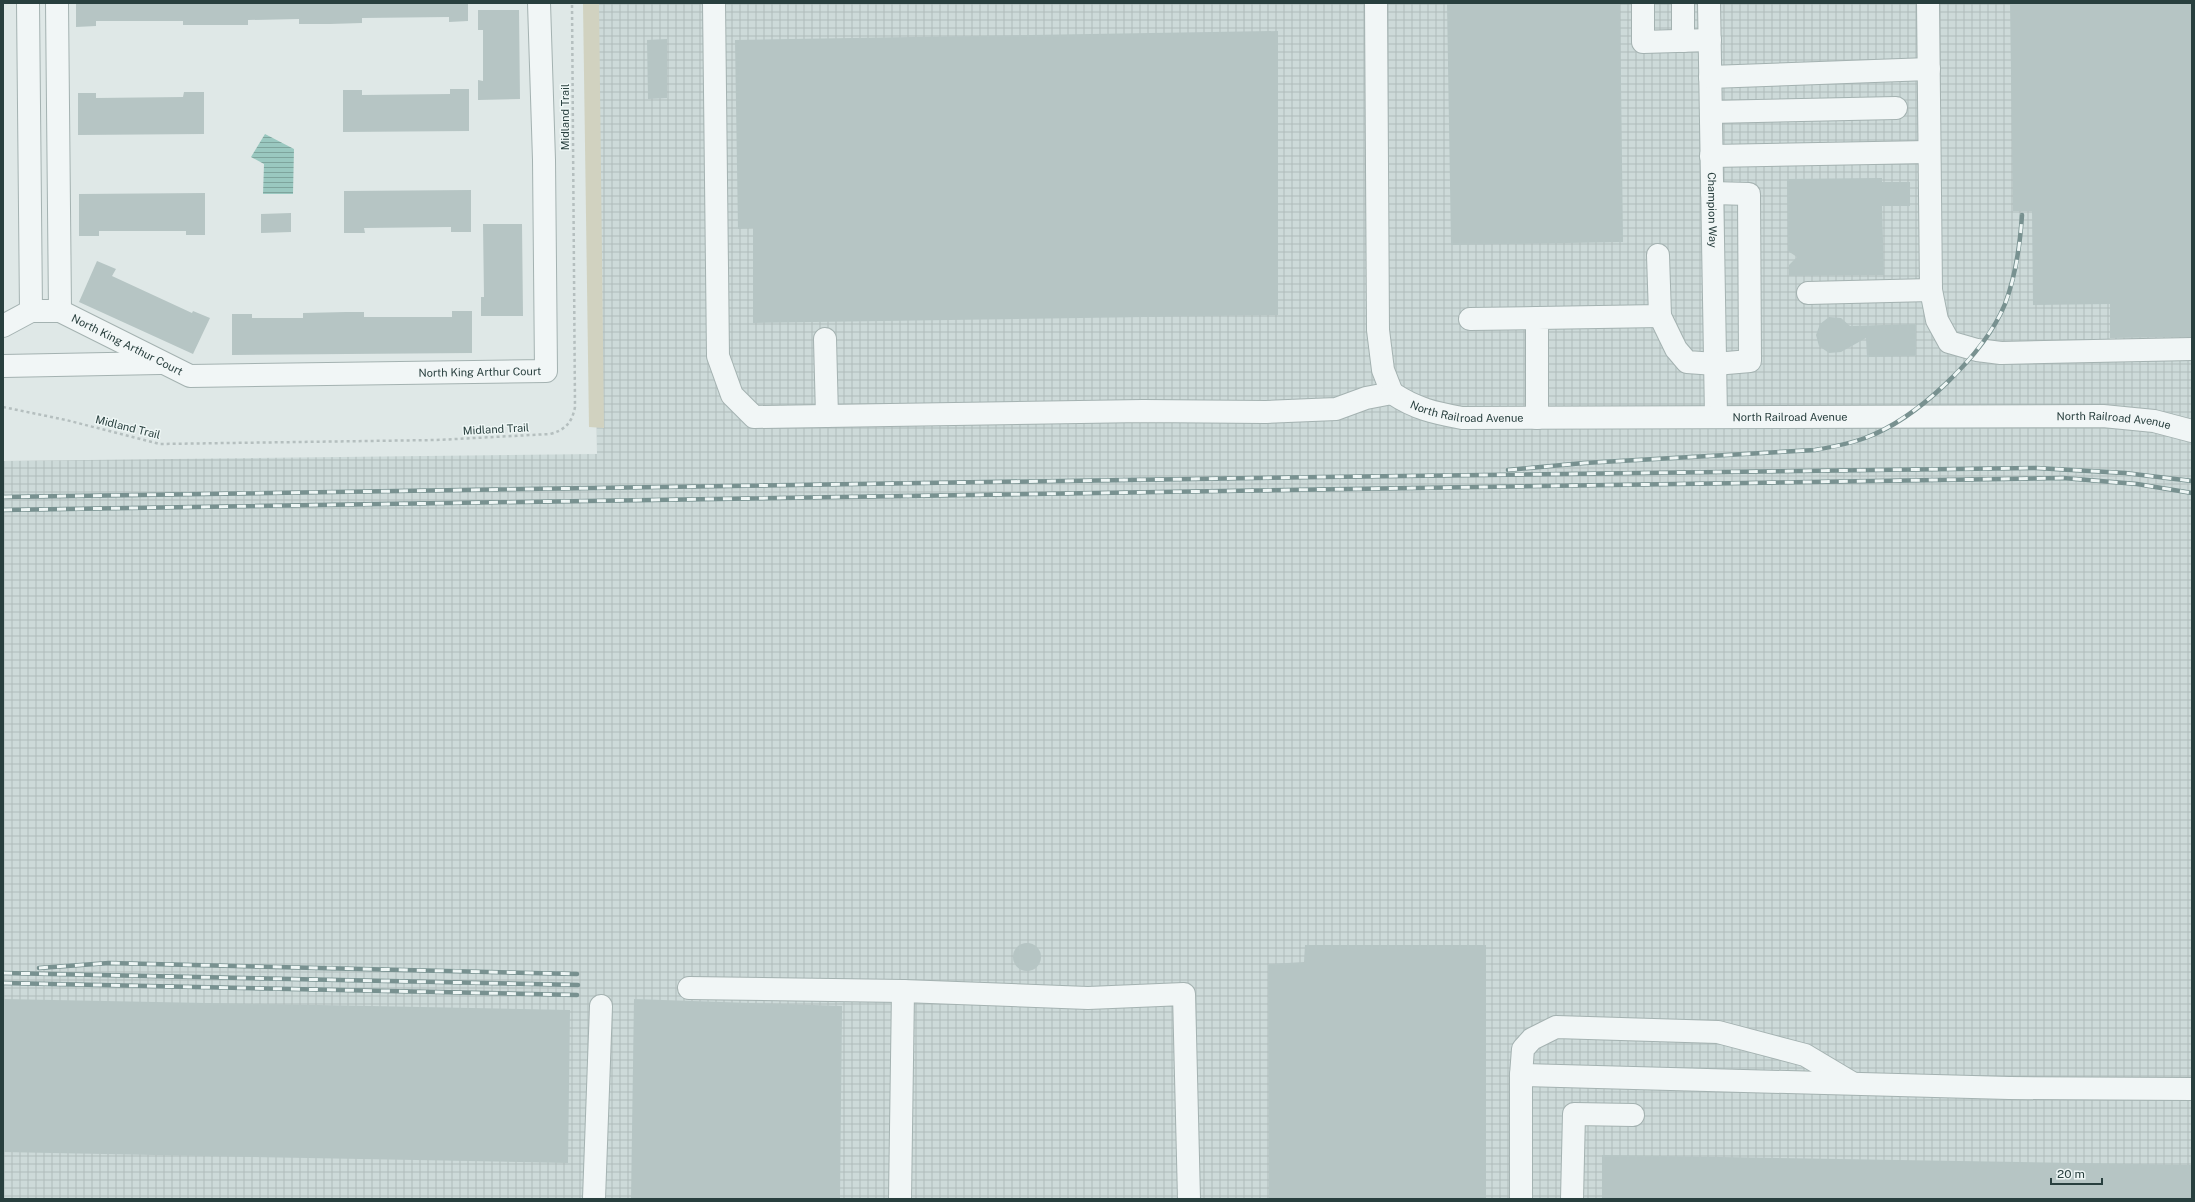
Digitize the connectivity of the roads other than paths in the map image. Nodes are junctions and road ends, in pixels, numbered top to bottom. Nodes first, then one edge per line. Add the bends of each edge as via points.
1 (28, 3) edge
2 (57, 3) edge
3 (539, 3) edge
4 (714, 3) edge
5 (1376, 3) edge
6 (1643, 3) edge
7 (1683, 3) edge
8 (1709, 3) edge
9 (1928, 3) edge
10 (1710, 40) junction
11 (1683, 41) junction
12 (1929, 69) junction
13 (1710, 77) junction
14 (1896, 108) dead end
15 (1710, 112) junction
16 (1928, 152) junction
17 (1712, 156) junction
18 (1712, 193) junction
19 (1658, 256) dead end
20 (1931, 290) junction
21 (1808, 293) dead end
22 (31, 311) junction
23 (60, 311) junction
24 (1660, 316) junction
25 (1537, 318) junction
26 (1470, 319) dead end
27 (3, 326) edge
28 (826, 339) dead end
29 (2192, 349) edge
30 (164, 363) junction
31 (1715, 364) junction
32 (3, 366) edge
33 (1392, 393) junction
34 (827, 416) junction
35 (1716, 417) junction
36 (1537, 418) junction
37 (2192, 431) edge
38 (689, 988) dead end
39 (903, 991) junction
40 (601, 1006) dead end
41 (1521, 1074) junction
42 (1854, 1084) junction
43 (2192, 1089) edge
44 (1634, 1116) dead end
45 (594, 1199) edge
46 (900, 1199) edge
47 (1189, 1199) edge
48 (1522, 1199) edge
49 (1572, 1199) edge

1 - 22 street
2 - 23 street, North King Arthur Court
3 - 30 street, North King Arthur Court via 544,160 546,372 190,376
4 - 34 street via 718,356 732,396 754,417
5 - 33 street via 1378,330 1383,370
6 - 11 street via 1643,42
7 - 11 street
8 - 10 street, Champion Way
9 - 12 street
10 - 11 street
10 - 13 street, Champion Way
12 - 13 street
12 - 16 street
13 - 15 street, Champion Way
14 - 15 street
15 - 17 street, Champion Way
16 - 17 street
16 - 20 street
17 - 18 street, Champion Way
18 - 31 street, Champion Way
18 - 31 street via 1749,194 1750,361
19 - 24 street
20 - 21 street
20 - 29 street via 1937,320 1949,342 1977,350 2001,353
22 - 23 street, North King Arthur Court
22 - 27 street, North King Arthur Court
23 - 30 street, North King Arthur Court
24 - 25 street
24 - 31 street via 1676,350 1687,362
25 - 26 street
25 - 36 street
28 - 34 street
30 - 32 street
31 - 35 street, Champion Way
33 - 34 street via 1366,398 1336,409 1266,412 1143,411
33 - 36 street, North Railroad Avenue via 1425,411 1462,418
35 - 36 street, North Railroad Avenue
35 - 37 street, North Railroad Avenue via 2103,416 2154,420
38 - 39 street
39 - 46 street
39 - 47 street via 1088,998 1184,994
40 - 45 street
41 - 42 street
41 - 42 street via 1523,1049 1532,1039 1556,1027 1718,1032 1805,1055
41 - 48 street
42 - 43 street
44 - 49 street via 1574,1114

